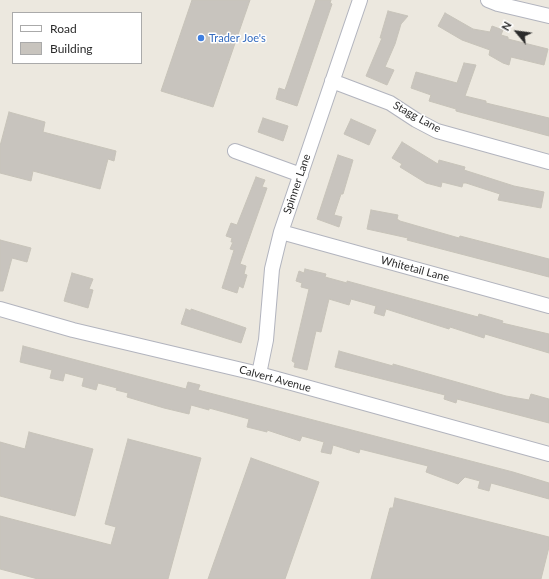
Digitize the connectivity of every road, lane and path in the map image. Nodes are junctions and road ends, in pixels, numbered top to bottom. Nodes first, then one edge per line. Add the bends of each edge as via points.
1 (360, 0) edge
2 (495, 1) edge
3 (549, 16) edge
4 (332, 82) junction
5 (235, 151) dead end
6 (549, 162) edge
7 (301, 175) junction
8 (281, 232) junction
9 (549, 306) edge
10 (0, 310) edge
11 (259, 374) junction
12 (549, 454) edge

1 - 4 street, Spinner Lane
2 - 3 street
4 - 6 street, Stagg Lane via 390,103 437,131
4 - 7 street, Spinner Lane
5 - 7 street
7 - 8 street, Spinner Lane
8 - 9 street, Whitetail Lane
8 - 11 street, Spinner Lane via 272,269 266,340
10 - 11 street, Calvert Avenue
11 - 12 street, Calvert Avenue

